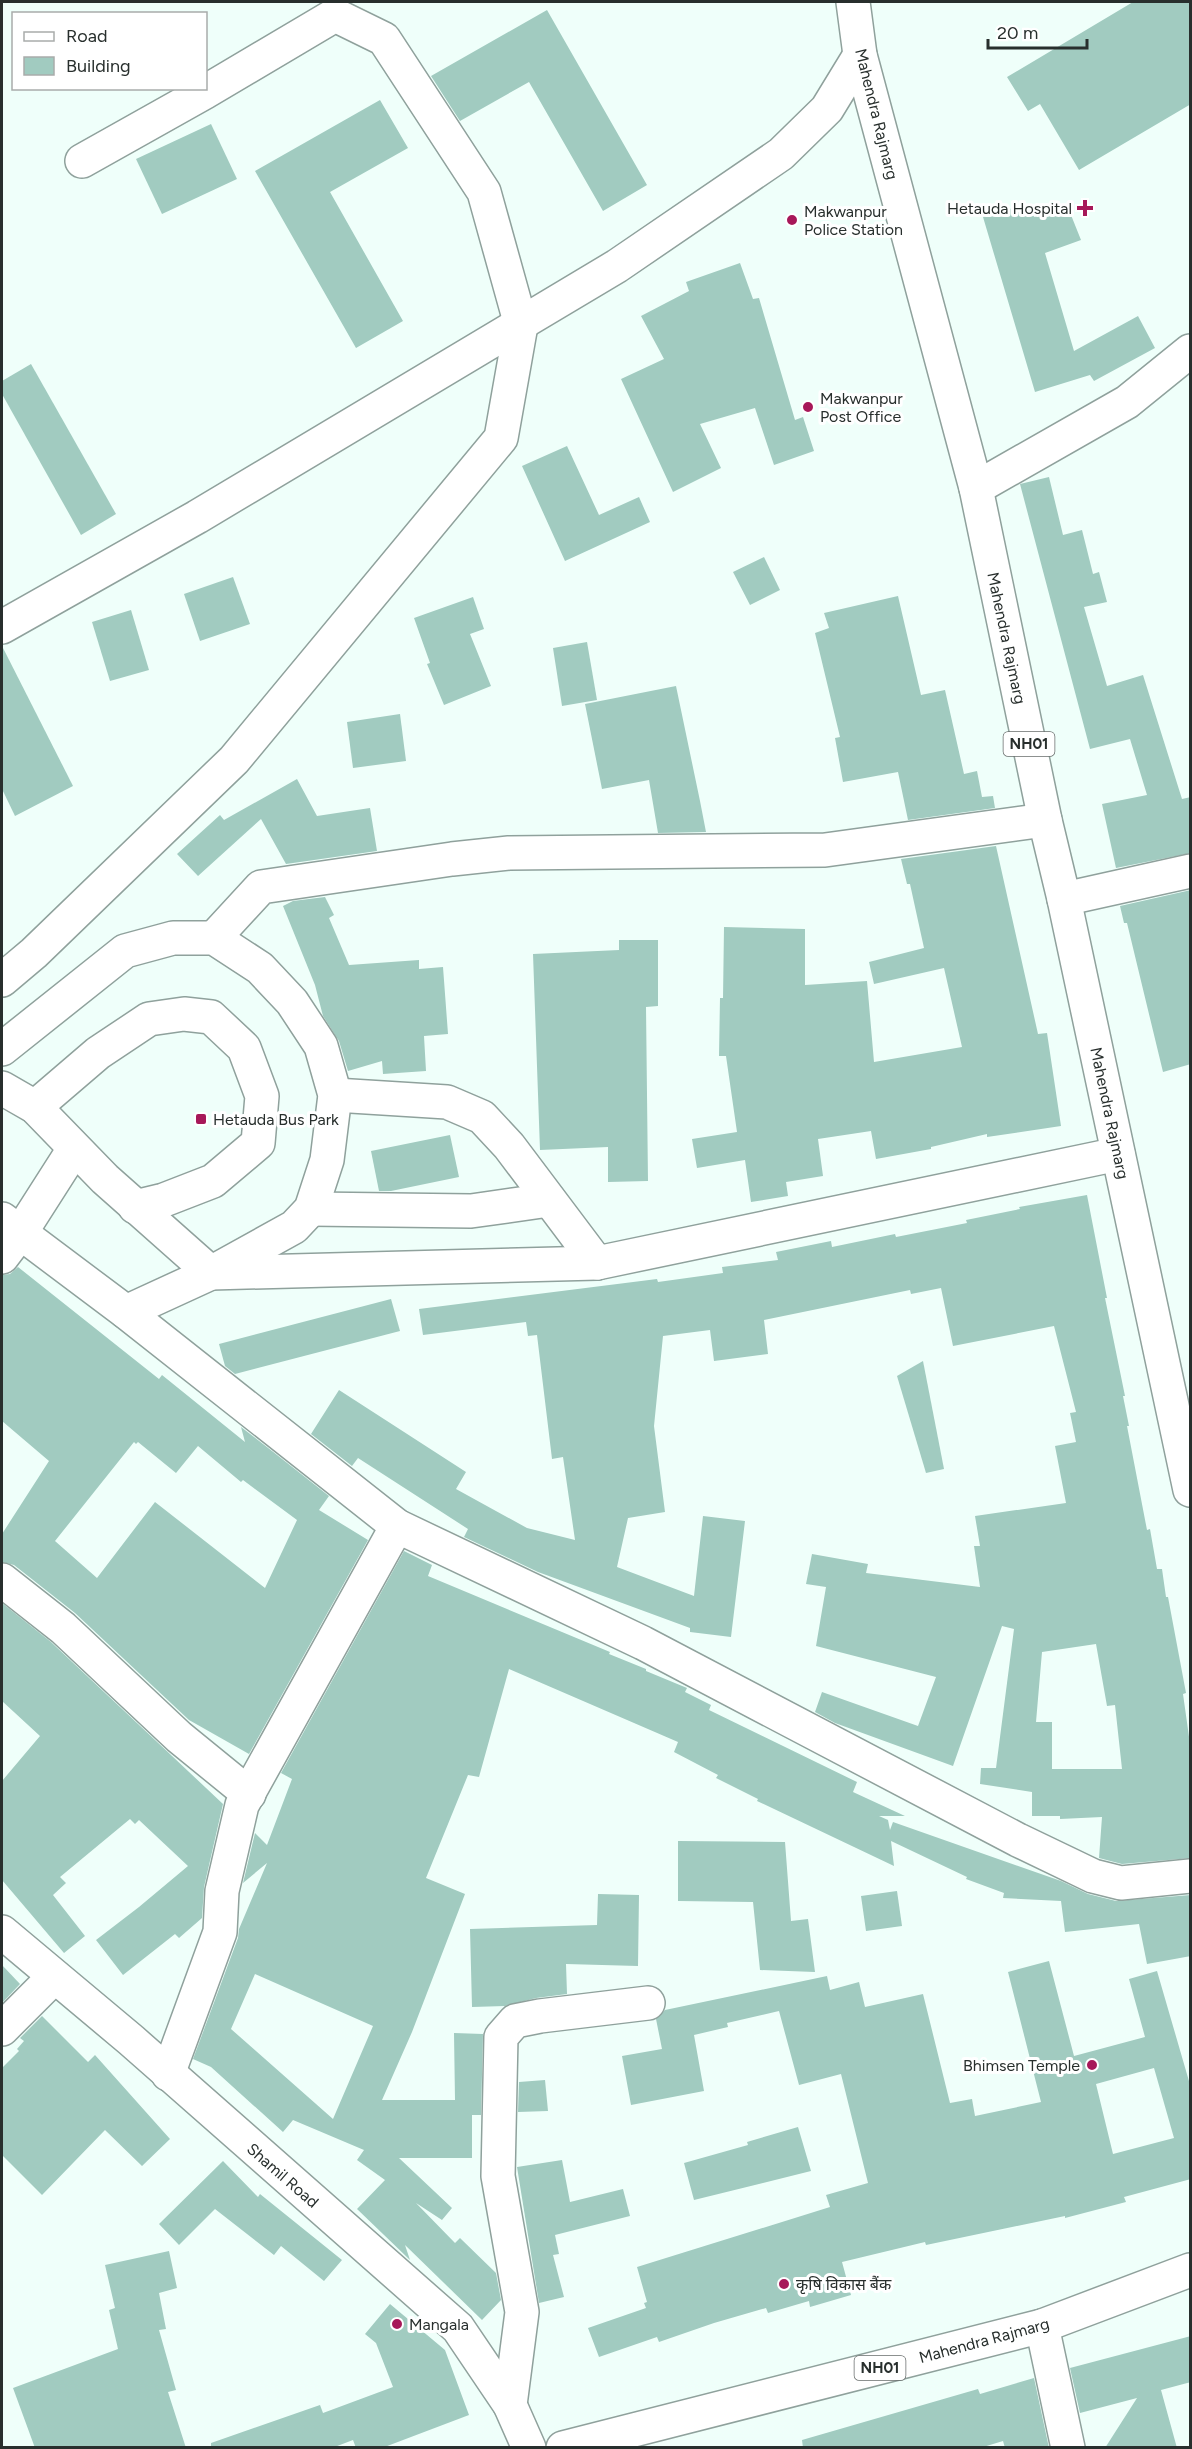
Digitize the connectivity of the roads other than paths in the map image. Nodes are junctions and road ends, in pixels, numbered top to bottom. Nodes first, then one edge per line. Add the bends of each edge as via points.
1 (853, 2) edge
2 (860, 55) junction
3 (82, 161) dead end
4 (521, 325) junction
5 (1191, 351) edge
6 (976, 488) junction
7 (2, 627) edge
8 (1045, 820) junction
9 (1191, 871) edge
10 (1064, 899) junction
11 (214, 938) junction
12 (2, 980) edge
13 (2, 1049) edge
14 (2, 1088) edge
15 (335, 1095) junction
16 (35, 1107) junction
17 (74, 1149) junction
18 (1119, 1154) junction
19 (549, 1200) junction
20 (135, 1207) junction
21 (311, 1209) junction
22 (8, 1236) edge
23 (597, 1263) junction
24 (211, 1273) junction
25 (126, 1312) junction
26 (1191, 1490) edge
27 (397, 1526) junction
28 (2, 1580) edge
29 (249, 1794) junction
30 (1191, 1876) edge
31 (2, 1932) edge
32 (54, 1977) junction
33 (648, 2003) dead end
34 (2, 2029) edge
35 (168, 2074) junction
36 (1191, 2270) edge
37 (1042, 2326) junction
38 (510, 2405) junction
39 (574, 2446) edge
40 (529, 2448) edge
41 (1068, 2448) edge

1 - 2 main road, Mahendra Rajmarg / NH01
2 - 4 main road via 827,109 781,154 617,266
2 - 6 main road, Mahendra Rajmarg / NH01
3 - 4 main road via 335,15 384,39 484,192
4 - 7 main road
4 - 12 main road via 501,438 234,760
5 - 6 main road via 1127,402
6 - 8 main road, Mahendra Rajmarg / NH01
8 - 10 main road, Mahendra Rajmarg / NH01
8 - 11 main road via 825,850 509,853 452,859 261,887
9 - 10 main road
10 - 18 main road, Mahendra Rajmarg / NH01
11 - 13 main road via 173,938 125,951
11 - 15 main road via 260,968 292,1002 321,1046
14 - 16 main road
15 - 19 main road via 447,1101 482,1117
15 - 21 main road via 327,1160
16 - 17 main road
16 - 20 main road via 98,1053 149,1019 184,1014 211,1017 244,1048 262,1096 258,1143 213,1180
17 - 20 main road
17 - 22 main road
18 - 23 main road
18 - 26 main road, Mahendra Rajmarg / NH01
19 - 21 main road via 471,1211
19 - 23 main road
20 - 24 main road
21 - 24 main road via 294,1227
22 - 25 main road
23 - 24 main road
24 - 25 main road
25 - 27 main road
27 - 29 main road
27 - 30 main road via 643,1643 1093,1876 1121,1883
28 - 29 main road
29 - 35 main road via 222,1891 220,1932
31 - 32 main road, Shamil Road
32 - 34 main road
32 - 35 main road, Shamil Road
33 - 38 main road via 515,2021 501,2037 498,2176 522,2312
35 - 38 main road, Shamil Road via 458,2328
36 - 37 main road, Mahendra Rajmarg / NH01
37 - 39 main road, Mahendra Rajmarg / NH01
37 - 41 main road
38 - 40 main road, Shamil Road

